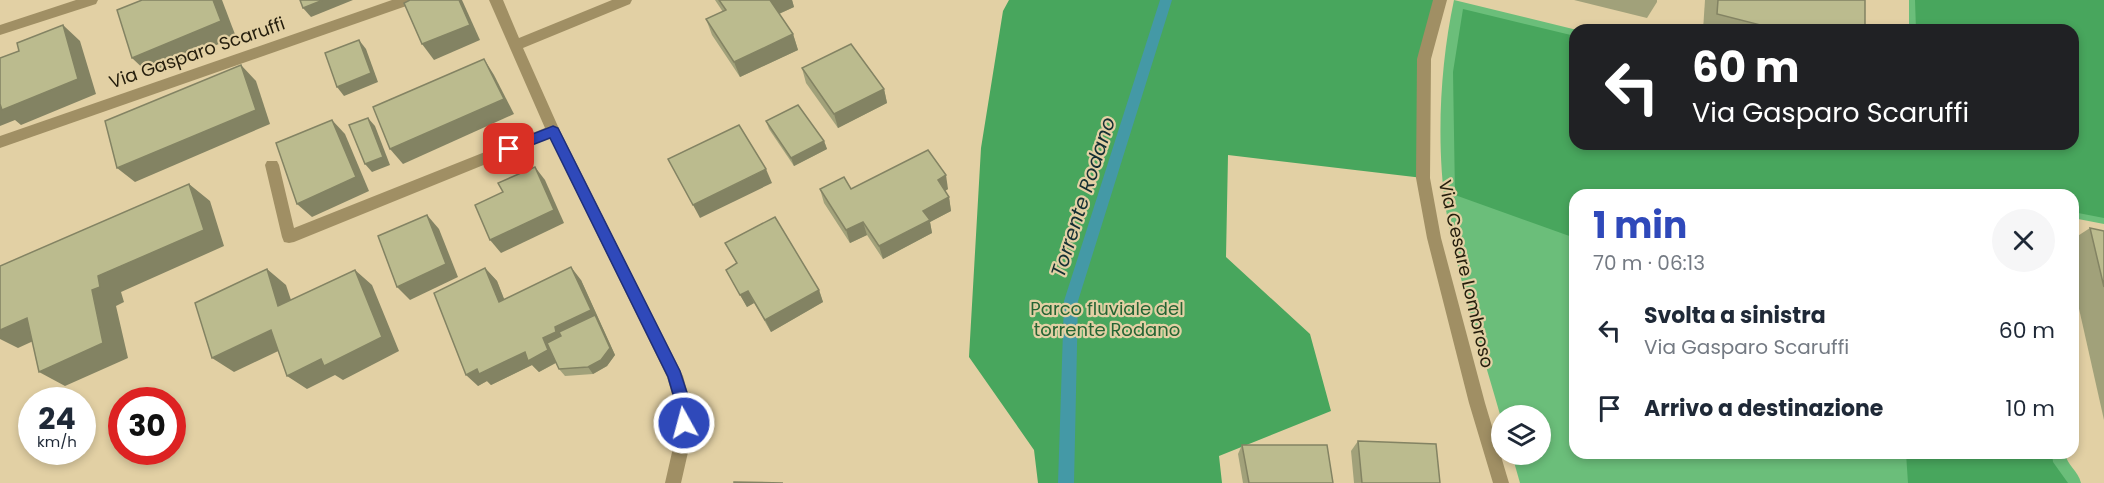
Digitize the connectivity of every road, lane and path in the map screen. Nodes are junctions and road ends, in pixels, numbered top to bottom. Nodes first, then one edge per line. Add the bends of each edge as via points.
1 (91, 0) edge
2 (407, 0) edge
3 (496, 0) edge
4 (625, 0) edge
5 (1440, 0) edge
6 (0, 30) edge
7 (516, 45) junction
8 (553, 131) junction
9 (0, 142) edge
10 (272, 165) dead end
11 (673, 483) edge
12 (1501, 483) edge

1 - 6 street
2 - 9 street, Via Gasparo Scaruffi
3 - 7 street
4 - 7 street
5 - 12 street, Via Cesare Lombroso via 1424,59 1423,178 1434,238
7 - 8 street
8 - 10 street via 289,237
8 - 11 street via 675,376 684,408 683,439

